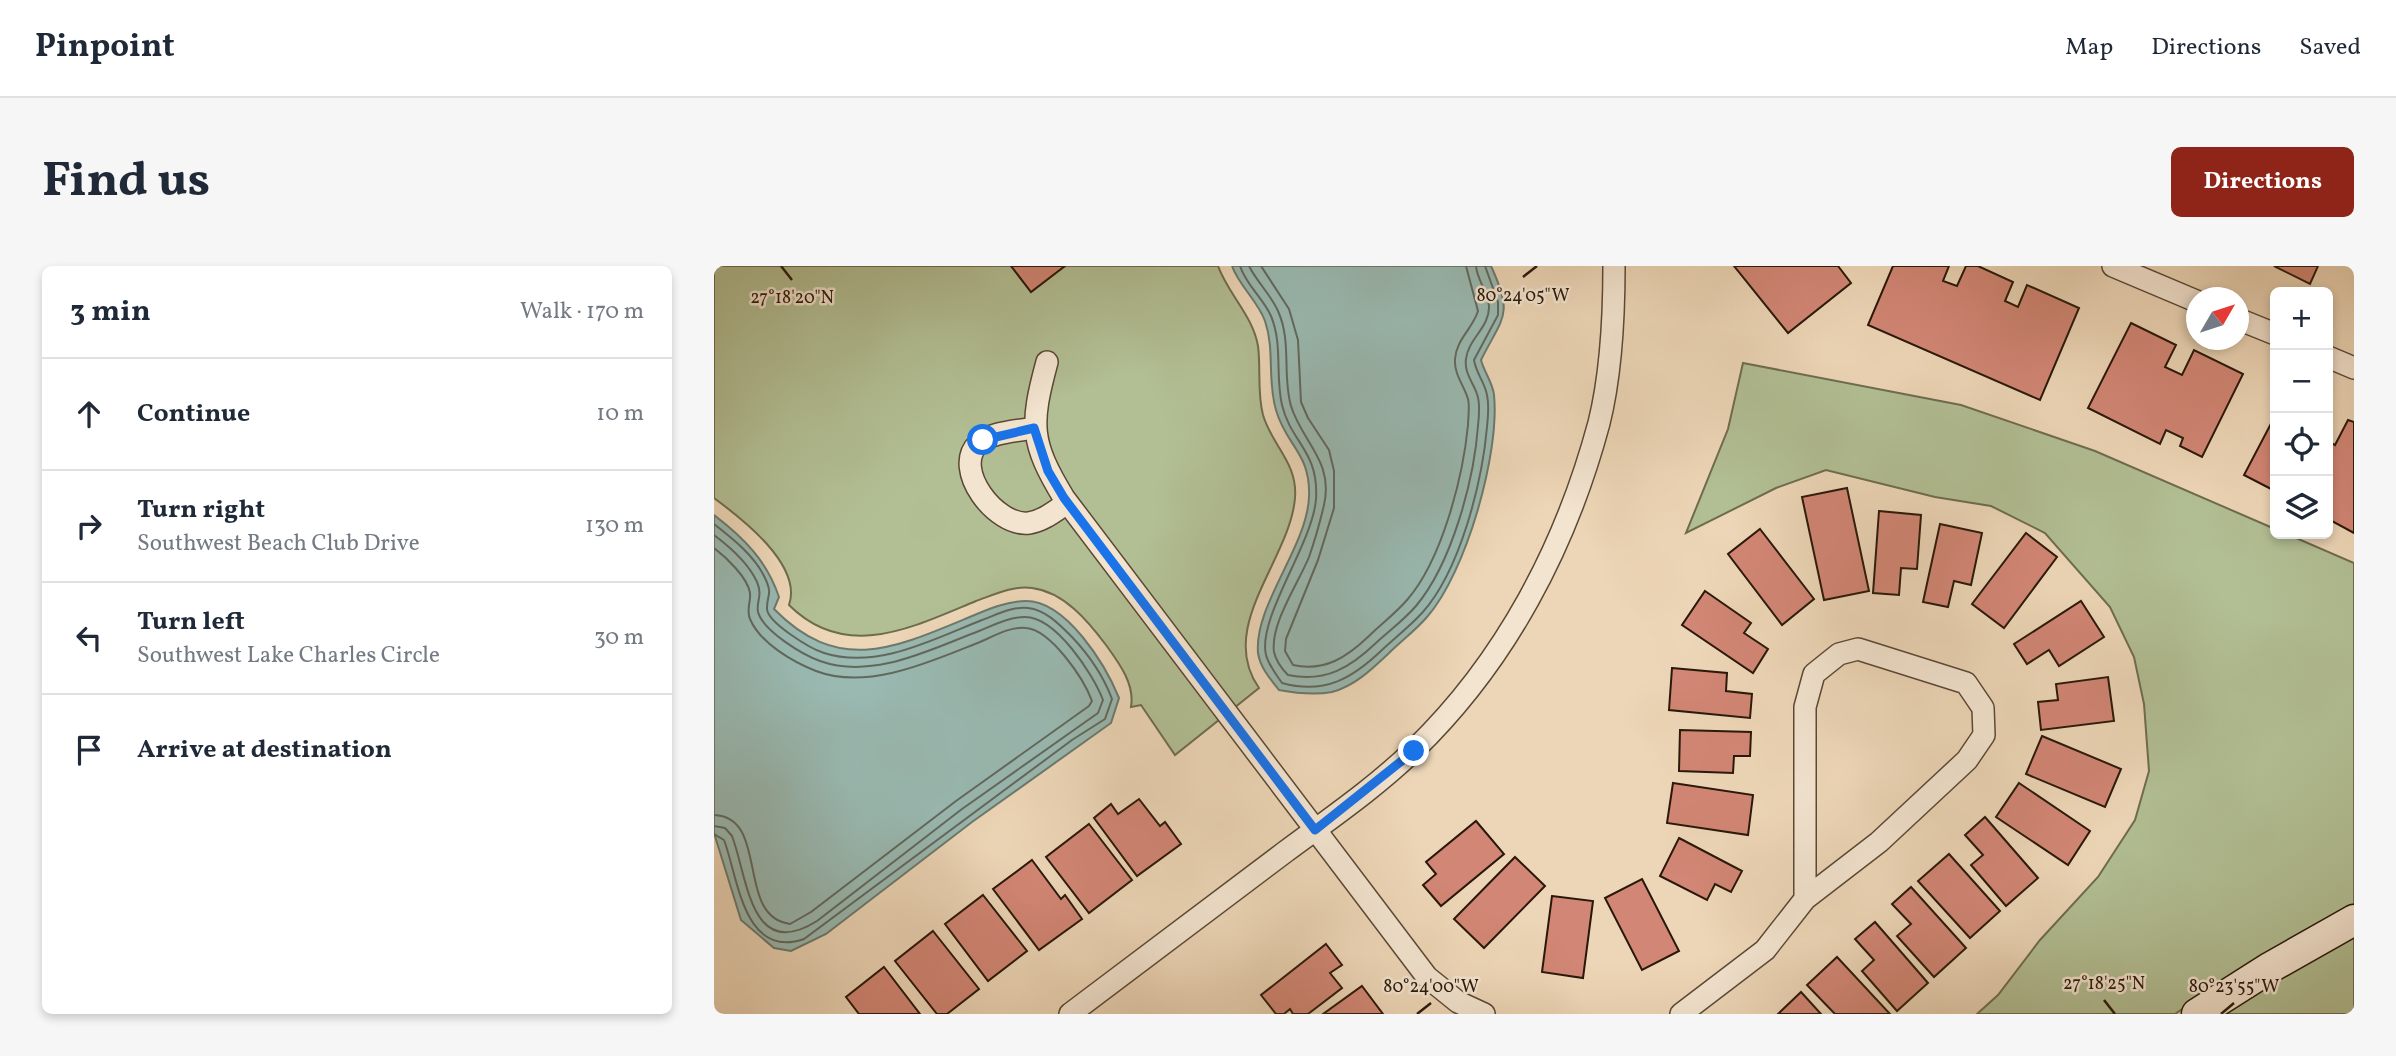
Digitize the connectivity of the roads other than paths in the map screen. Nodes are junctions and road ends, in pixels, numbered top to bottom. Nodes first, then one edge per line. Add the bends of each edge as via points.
1 (1614, 266) edge
2 (2113, 266) edge
3 (2186, 297) edge
4 (2249, 323) edge
5 (2270, 332) edge
6 (2333, 359) edge
7 (1047, 362) dead end
8 (2354, 368) edge
9 (1034, 428) junction
10 (1067, 503) junction
11 (1315, 830) junction
12 (1805, 899) junction
13 (2354, 920) edge
14 (1070, 1014) edge
15 (1484, 1014) edge
16 (1681, 1014) edge
17 (2197, 1014) edge

1 - 11 street via 1614,312 1599,421 1569,517 1536,589 1493,659 1414,751
2 - 3 street
4 - 5 street
6 - 8 street
7 - 9 street
9 - 10 street via 1048,471
9 - 10 street via 975,446 970,459 972,475 984,499 1008,520 1030,523
10 - 11 street
11 - 14 street
11 - 15 street via 1427,976 1458,1002
12 - 12 street via 1879,842 1967,760 1984,735 1983,708 1966,683 1858,649 1839,654 1814,674 1805,707
12 - 16 street via 1765,950
13 - 17 street

